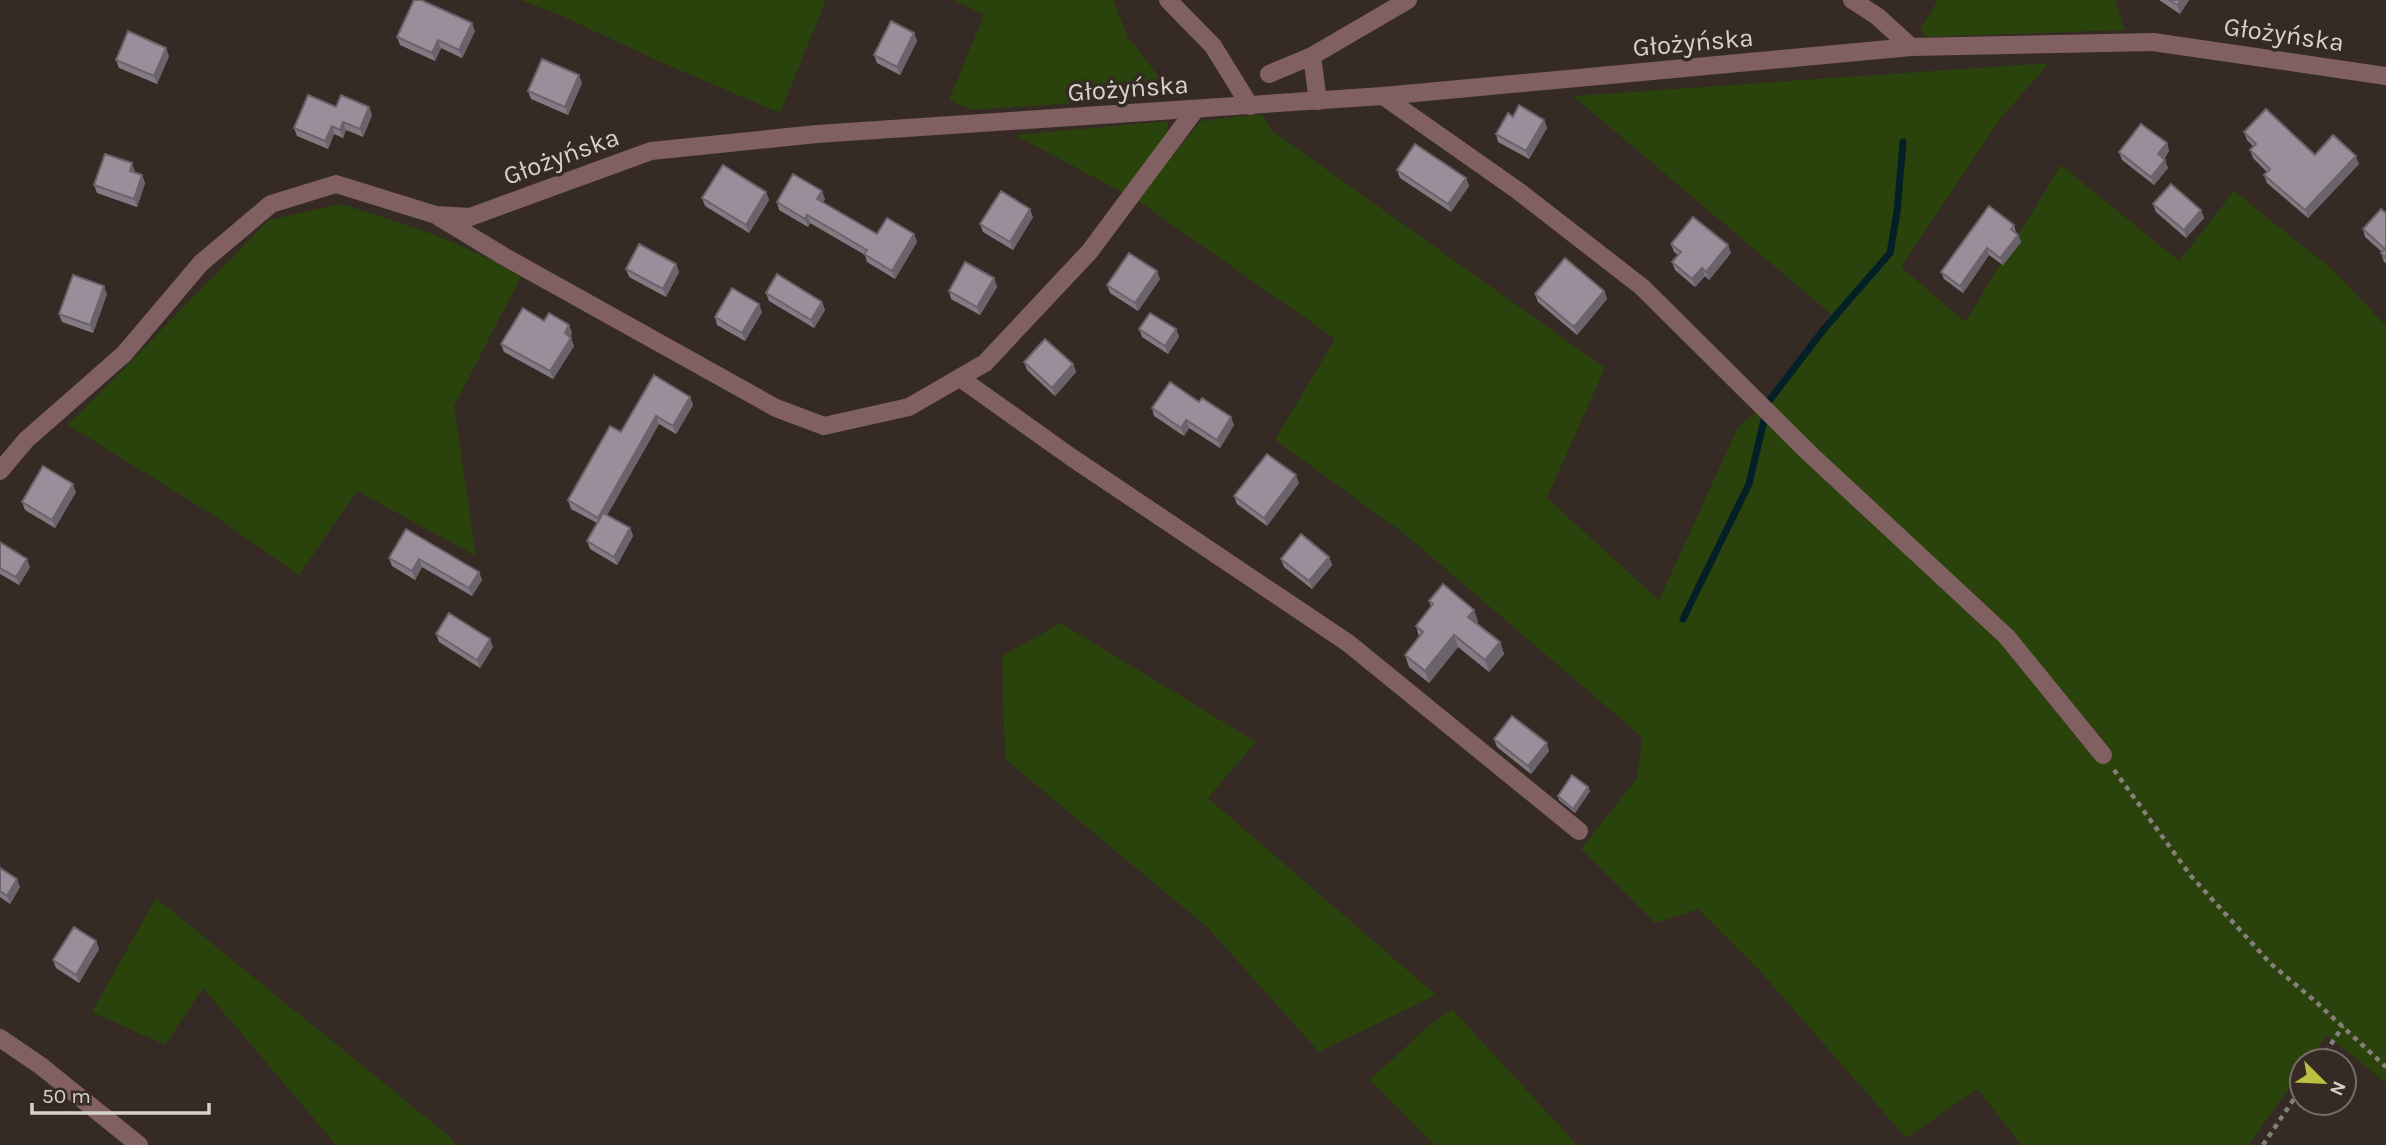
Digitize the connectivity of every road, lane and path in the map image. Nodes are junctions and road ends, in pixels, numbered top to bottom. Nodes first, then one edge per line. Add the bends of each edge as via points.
1 (1168, 0) edge
2 (1408, 0) edge
3 (1852, 0) edge
4 (1911, 47) junction
5 (1312, 55) junction
6 (1269, 74) dead end
7 (2386, 76) edge
8 (1383, 96) junction
9 (1318, 101) junction
10 (1251, 106) junction
11 (1195, 110) junction
12 (436, 215) junction
13 (960, 378) junction
14 (0, 471) edge
15 (2103, 755) joint
16 (1579, 831) dead end
17 (2343, 1026) junction
18 (0, 1038) edge
19 (2329, 1047) edge
20 (2386, 1067) edge
21 (2288, 1108) edge
22 (139, 1145) edge
23 (2263, 1145) edge

1 - 10 street via 1213,46
2 - 5 street
3 - 4 street
4 - 7 street, Głożyńska via 2152,42
4 - 8 street, Głożyńska
5 - 6 street
5 - 9 street
8 - 9 street, Głożyńska
8 - 15 street via 1517,190 1642,287 2007,638
9 - 10 street, Głożyńska
10 - 11 street, Głożyńska
11 - 12 street, Głożyńska via 817,134 651,152 470,217
11 - 13 street via 1090,251 985,363
12 - 13 street via 776,408 824,426 909,407
12 - 14 street, Głożyńska via 336,184 271,204 201,263 124,354 26,440
13 - 16 street via 1348,643
15 - 17 path via 2191,876 2270,963
17 - 19 path
17 - 20 path
18 - 22 street
21 - 23 path

